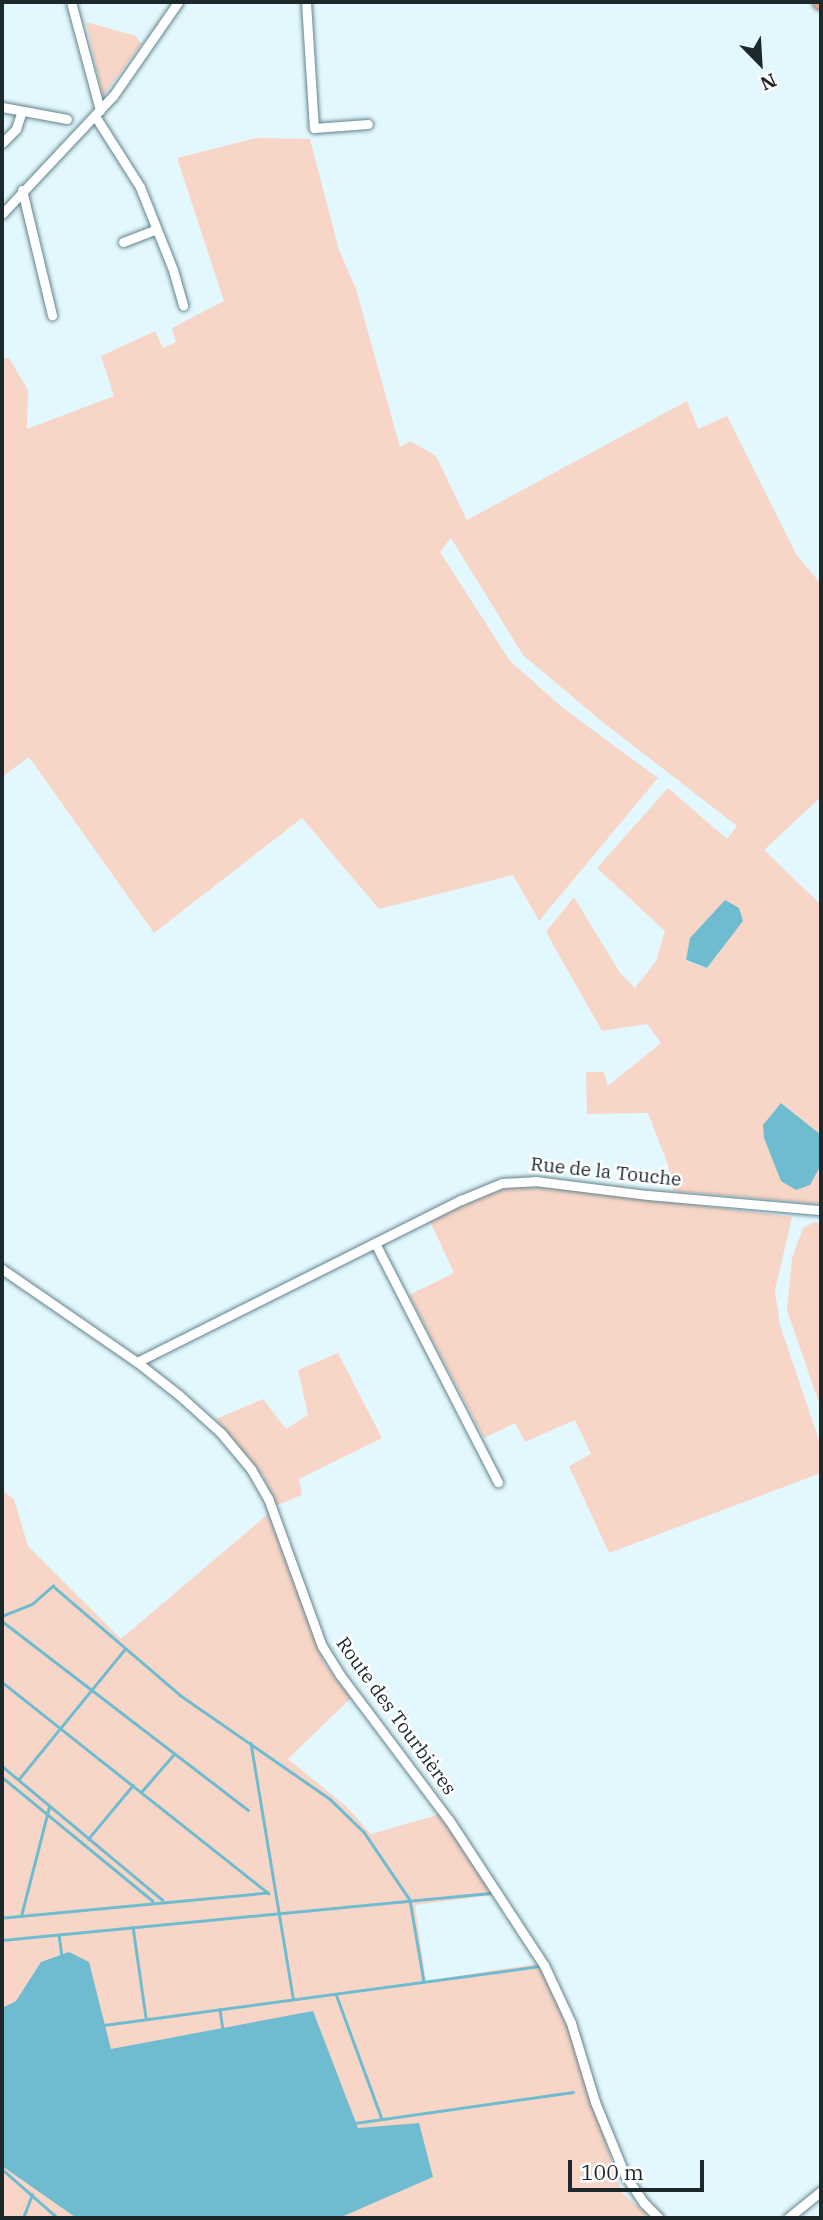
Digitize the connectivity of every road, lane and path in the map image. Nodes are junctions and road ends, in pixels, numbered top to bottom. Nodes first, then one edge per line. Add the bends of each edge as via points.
1 (71, 2) edge
2 (178, 2) edge
3 (306, 2) edge
4 (2, 107) edge
5 (22, 111) junction
6 (98, 113) junction
7 (66, 119) dead end
8 (368, 124) dead end
9 (2, 144) edge
10 (22, 190) junction
11 (2, 214) edge
12 (157, 229) junction
13 (123, 242) dead end
14 (183, 306) dead end
15 (52, 315) dead end
16 (821, 1210) edge
17 (375, 1243) junction
18 (2, 1269) edge
19 (137, 1362) junction
20 (498, 1482) dead end
21 (821, 2191) edge
22 (659, 2218) edge
23 (788, 2218) edge

1 - 6 street
2 - 6 street
3 - 8 street via 314,128
4 - 5 street
5 - 7 street
5 - 9 street via 16,129
6 - 10 street
6 - 12 street via 135,176
10 - 11 street
10 - 15 street
12 - 13 street
12 - 14 street
16 - 17 street, Rue de la Touche via 519,1181 484,1190
17 - 19 street, Rue de la Touche
17 - 20 street
18 - 19 street, Route des Tourbières
19 - 22 street, Route des Tourbières via 221,1433 262,1488 322,1646 449,1820 544,1965 571,2023 595,2102 625,2175
21 - 23 street

